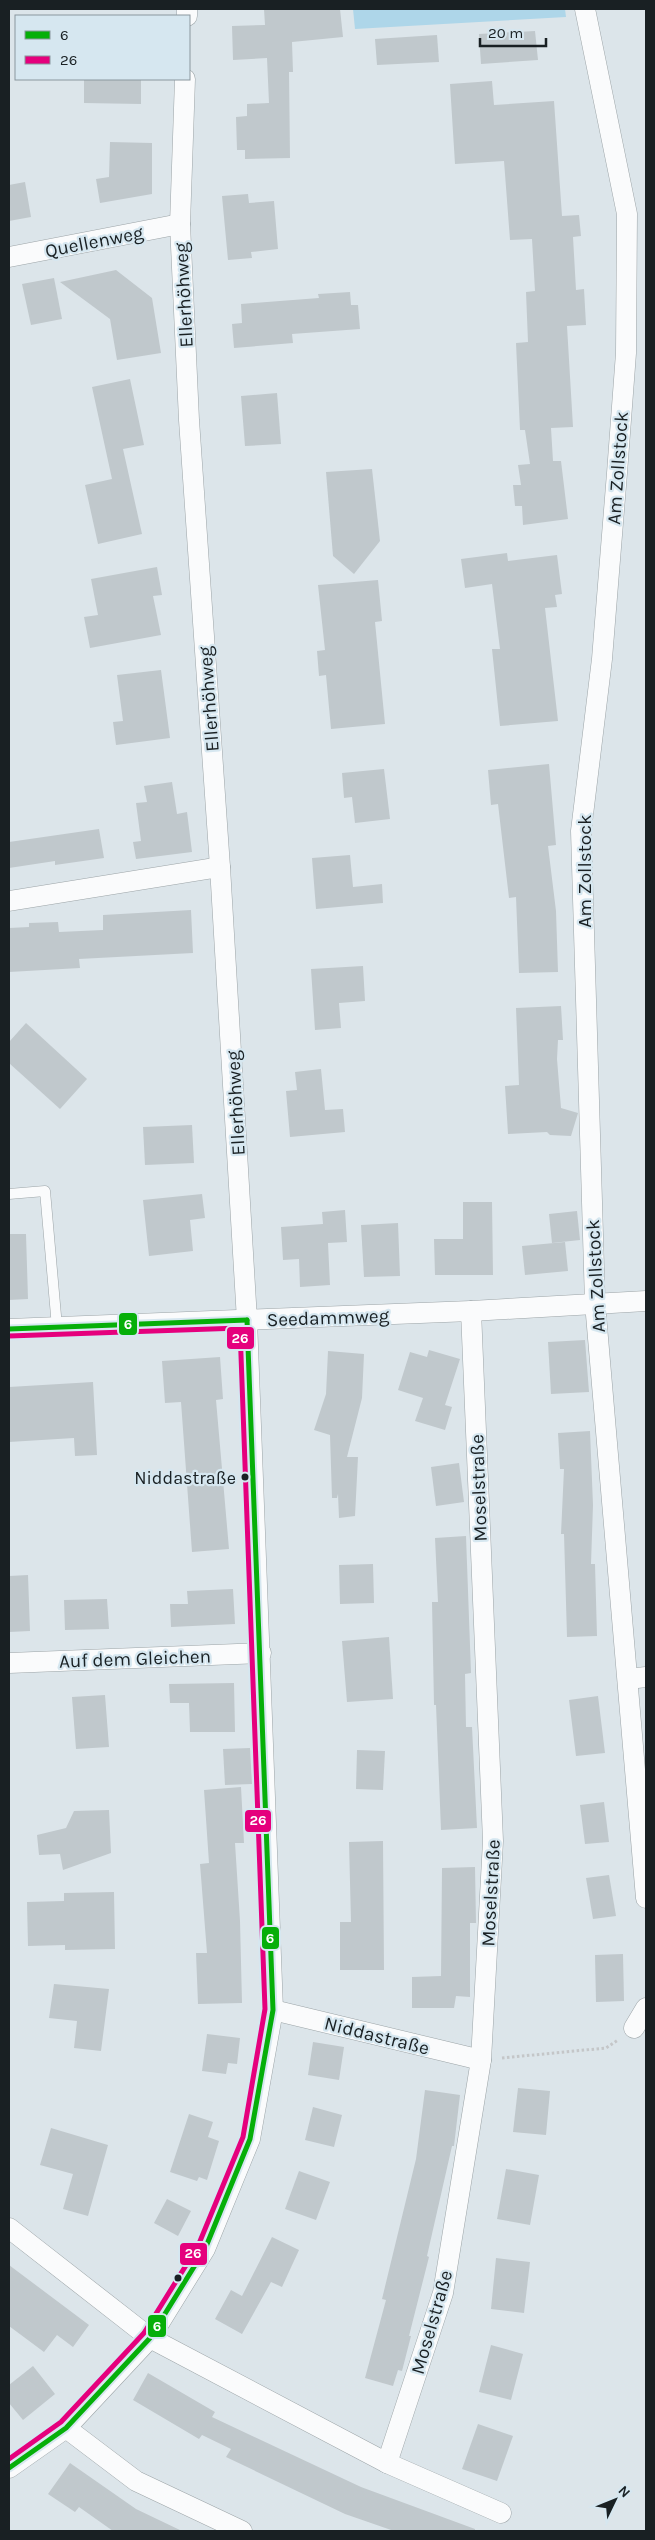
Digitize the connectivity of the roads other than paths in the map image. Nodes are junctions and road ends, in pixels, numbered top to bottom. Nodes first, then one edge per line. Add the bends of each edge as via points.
1 (585, 9) edge
2 (185, 80) edge
3 (180, 224) junction
4 (9, 258) edge
5 (220, 867) junction
6 (9, 901) edge
7 (9, 1194) edge
8 (646, 1301) edge
9 (595, 1303) junction
10 (471, 1311) junction
11 (247, 1320) junction
12 (57, 1327) junction
13 (9, 1329) edge
14 (261, 1653) junction
15 (9, 1663) edge
16 (637, 1678) edge
17 (646, 1898) edge
18 (646, 2008) edge
19 (273, 2010) junction
20 (634, 2028) road end
21 (481, 2060) junction
22 (9, 2228) edge
23 (150, 2338) junction
24 (66, 2428) junction
25 (387, 2463) junction
26 (9, 2468) edge
27 (501, 2513) dead end
28 (242, 2531) edge

1 - 9 street, Am Zollstock via 627,214 626,353 618,464 602,659 581,831
2 - 3 street, Ellerhöhweg
3 - 4 street, Quellenweg
3 - 5 street, Ellerhöhweg via 189,430
5 - 6 street
5 - 11 street, Ellerhöhweg
7 - 12 lane via 45,1192
8 - 9 street, Seedammweg
9 - 10 street, Seedammweg
9 - 16 street, Am Zollstock
10 - 11 street, Seedammweg
10 - 21 street, Moselstraße via 493,1841
11 - 12 street, Seedammweg
11 - 14 street
12 - 13 street, Seedammweg
14 - 15 street, Auf dem Gleichen
14 - 19 street
16 - 17 street, Am Zollstock
18 - 20 street
19 - 21 street, Niddastraße
19 - 23 street via 250,2139 205,2249
21 - 25 street, Moselstraße via 443,2293
22 - 23 street
23 - 24 street
23 - 25 street
24 - 26 street
24 - 28 street via 136,2481
25 - 27 street

